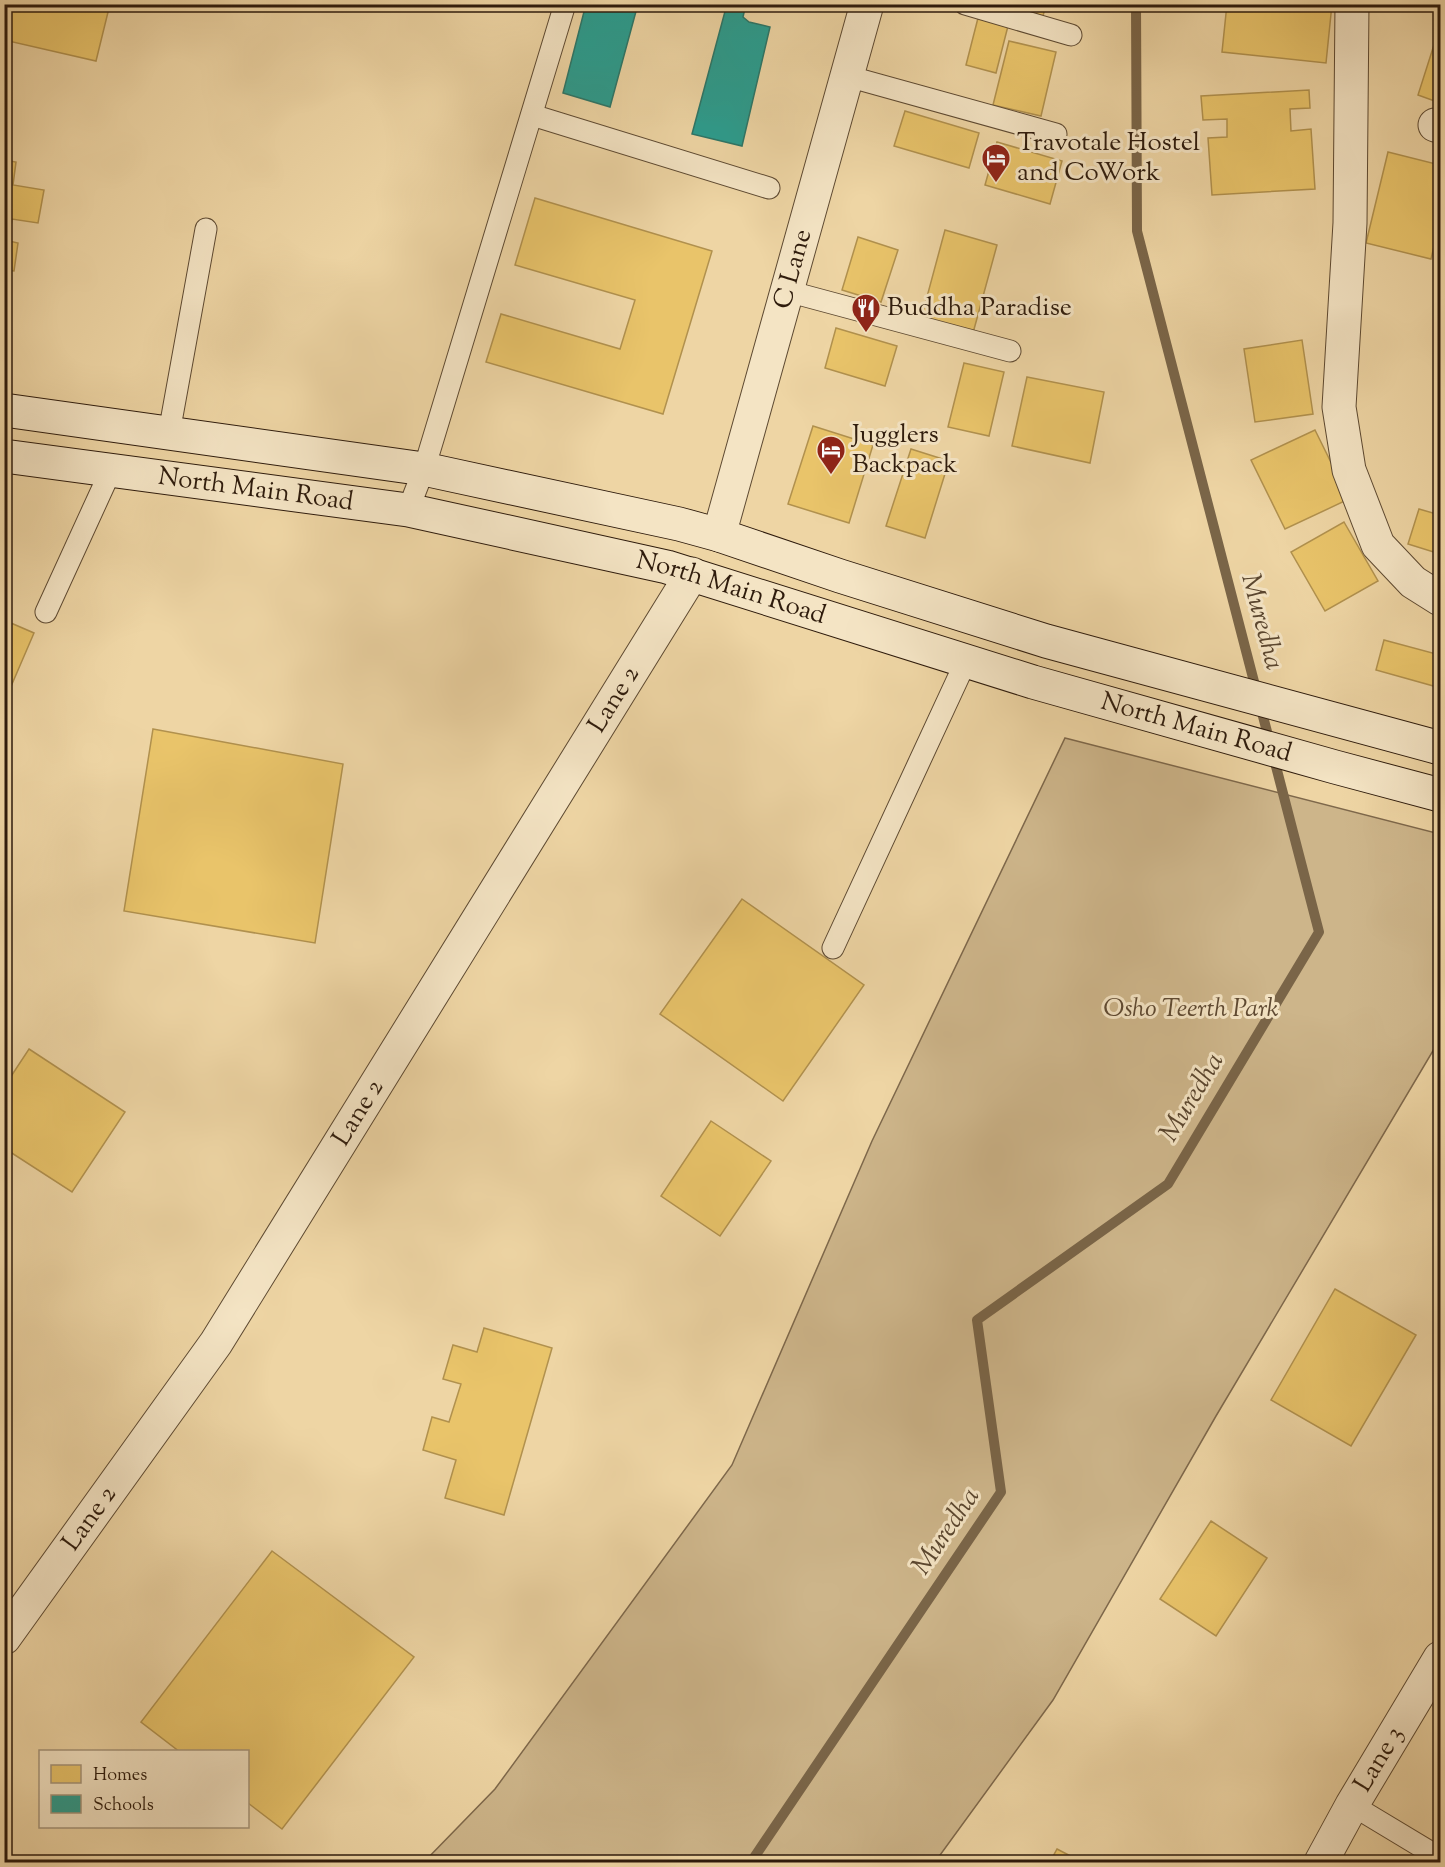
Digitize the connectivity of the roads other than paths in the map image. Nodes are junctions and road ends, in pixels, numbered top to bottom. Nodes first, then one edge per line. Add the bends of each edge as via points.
1 (566, 4) edge
2 (867, 4) edge
3 (965, 4) edge
4 (1352, 4) edge
5 (1071, 35) dead end
6 (847, 76) junction
7 (532, 115) junction
8 (1056, 134) dead end
9 (769, 188) dead end
10 (207, 229) dead end
11 (787, 291) junction
12 (1010, 351) dead end
13 (4, 410) edge
14 (169, 433) junction
15 (4, 456) edge
16 (424, 469) junction
17 (111, 470) junction
18 (408, 510) junction
19 (719, 535) junction
20 (692, 574) junction
21 (1440, 598) edge
22 (46, 612) dead end
23 (966, 661) junction
24 (1440, 748) edge
25 (1439, 789) edge
26 (833, 948) dead end
27 (4, 1638) edge
28 (1440, 1658) edge
29 (1352, 1805) junction
30 (1440, 1858) edge
31 (1321, 1863) edge

1 - 7 lane
2 - 6 main road, C Lane
3 - 5 lane
4 - 21 main road via 1350,223 1340,408 1349,470 1378,545 1413,582
6 - 8 lane
6 - 11 main road, C Lane
7 - 9 lane
7 - 16 lane
10 - 14 lane
11 - 12 lane
11 - 19 main road, C Lane
13 - 14 main road, North Main Road
14 - 16 main road, North Main Road
15 - 17 main road, North Main Road
16 - 18 lane
16 - 19 main road, North Main Road
17 - 18 main road, North Main Road
17 - 22 lane
18 - 20 main road, North Main Road
19 - 24 main road, North Main Road via 1046,641
20 - 23 main road, North Main Road
20 - 27 main road, Lane 2 via 216,1343
23 - 25 main road, North Main Road via 1335,767
23 - 26 lane
28 - 29 main road, Lane 3
29 - 30 lane
29 - 31 main road, Lane 3

